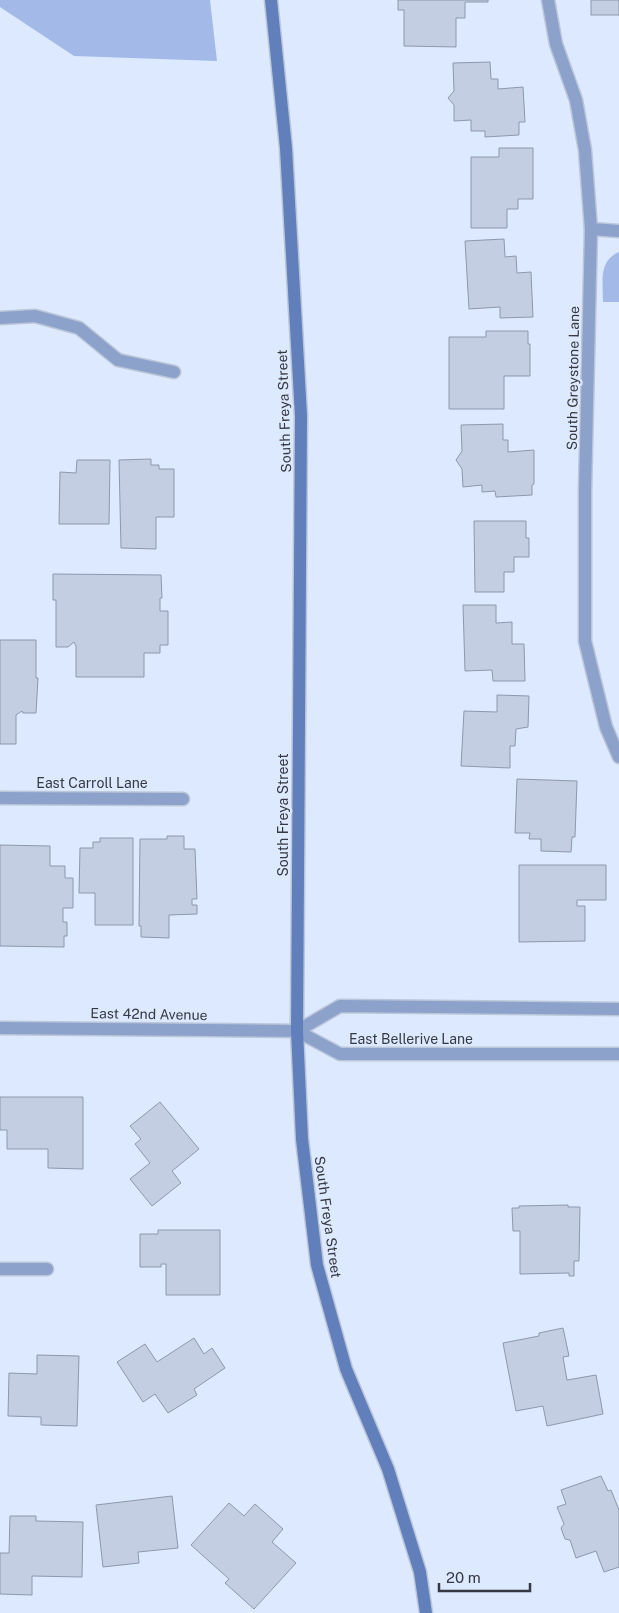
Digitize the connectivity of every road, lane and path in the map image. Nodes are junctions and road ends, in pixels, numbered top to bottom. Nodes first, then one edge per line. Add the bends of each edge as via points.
1 (272, 0) edge
2 (548, 0) edge
3 (591, 229) junction
4 (619, 231) edge
5 (0, 318) edge
6 (174, 372) dead end
7 (619, 757) edge
8 (0, 798) edge
9 (183, 799) dead end
10 (619, 1009) edge
11 (0, 1028) edge
12 (297, 1031) junction
13 (619, 1054) edge
14 (0, 1269) edge
15 (47, 1269) dead end
16 (426, 1613) edge

1 - 12 main road, South Freya Street via 286,148 301,416
2 - 3 street, South Greystone Lane via 556,44 576,100 585,150
3 - 4 street
3 - 7 street, South Greystone Lane via 585,642 606,727
5 - 6 street via 35,316 79,328 118,360
8 - 9 street, East Carroll Lane
10 - 12 street via 340,1006
11 - 12 street, East 42nd Avenue
12 - 13 street, East Bellerive Lane via 340,1054
12 - 16 main road, South Freya Street via 302,1139 317,1265 346,1369 388,1469 420,1572
14 - 15 street

